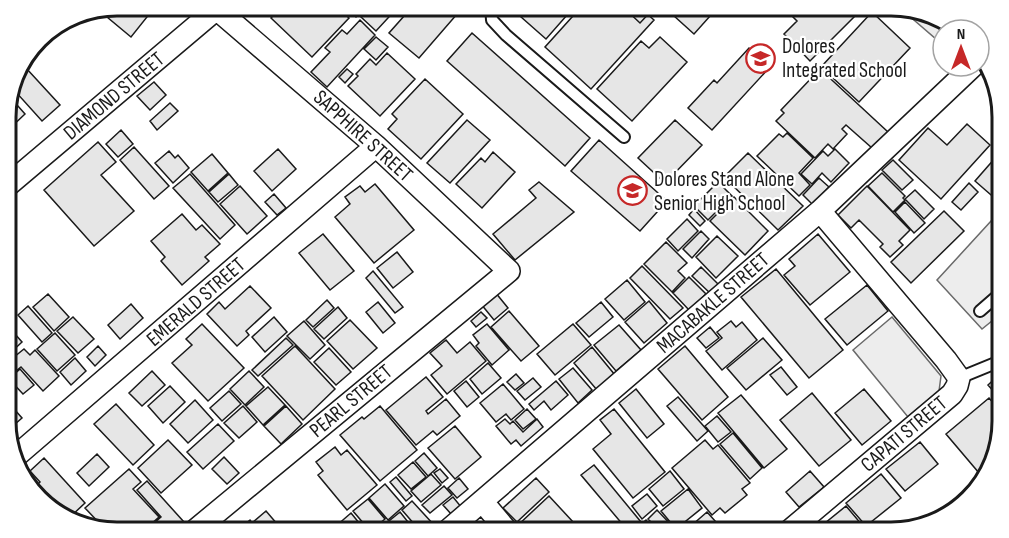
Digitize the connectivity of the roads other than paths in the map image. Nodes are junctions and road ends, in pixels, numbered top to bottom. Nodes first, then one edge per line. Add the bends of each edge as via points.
1 (206, 16) edge
2 (227, 16) edge
3 (492, 16) edge
4 (960, 78) edge
5 (624, 137) dead end
6 (376, 146) junction
7 (17, 178) edge
8 (820, 211) junction
9 (508, 271) joint
10 (992, 301) edge
11 (980, 311) dead end
12 (992, 364) edge
13 (959, 378) junction
14 (22, 451) edge
15 (482, 501) junction
16 (801, 521) edge
17 (205, 522) edge
18 (458, 522) edge
19 (499, 522) edge

1 - 7 street, DIAMOND STREET
2 - 6 street, SAPPHIRE STREET
3 - 5 lane via 506,35
4 - 8 street, MACABAKLE STREET
6 - 9 street, SAPPHIRE STREET
6 - 14 street, EMERALD STREET
8 - 13 street, CAPATI STREET
8 - 15 street, MACABAKLE STREET
9 - 17 street, PEARL STREET
10 - 11 lane
12 - 13 lane
13 - 16 street, CAPATI STREET via 952,394
15 - 18 street, MACABAKLE STREET
15 - 19 street

